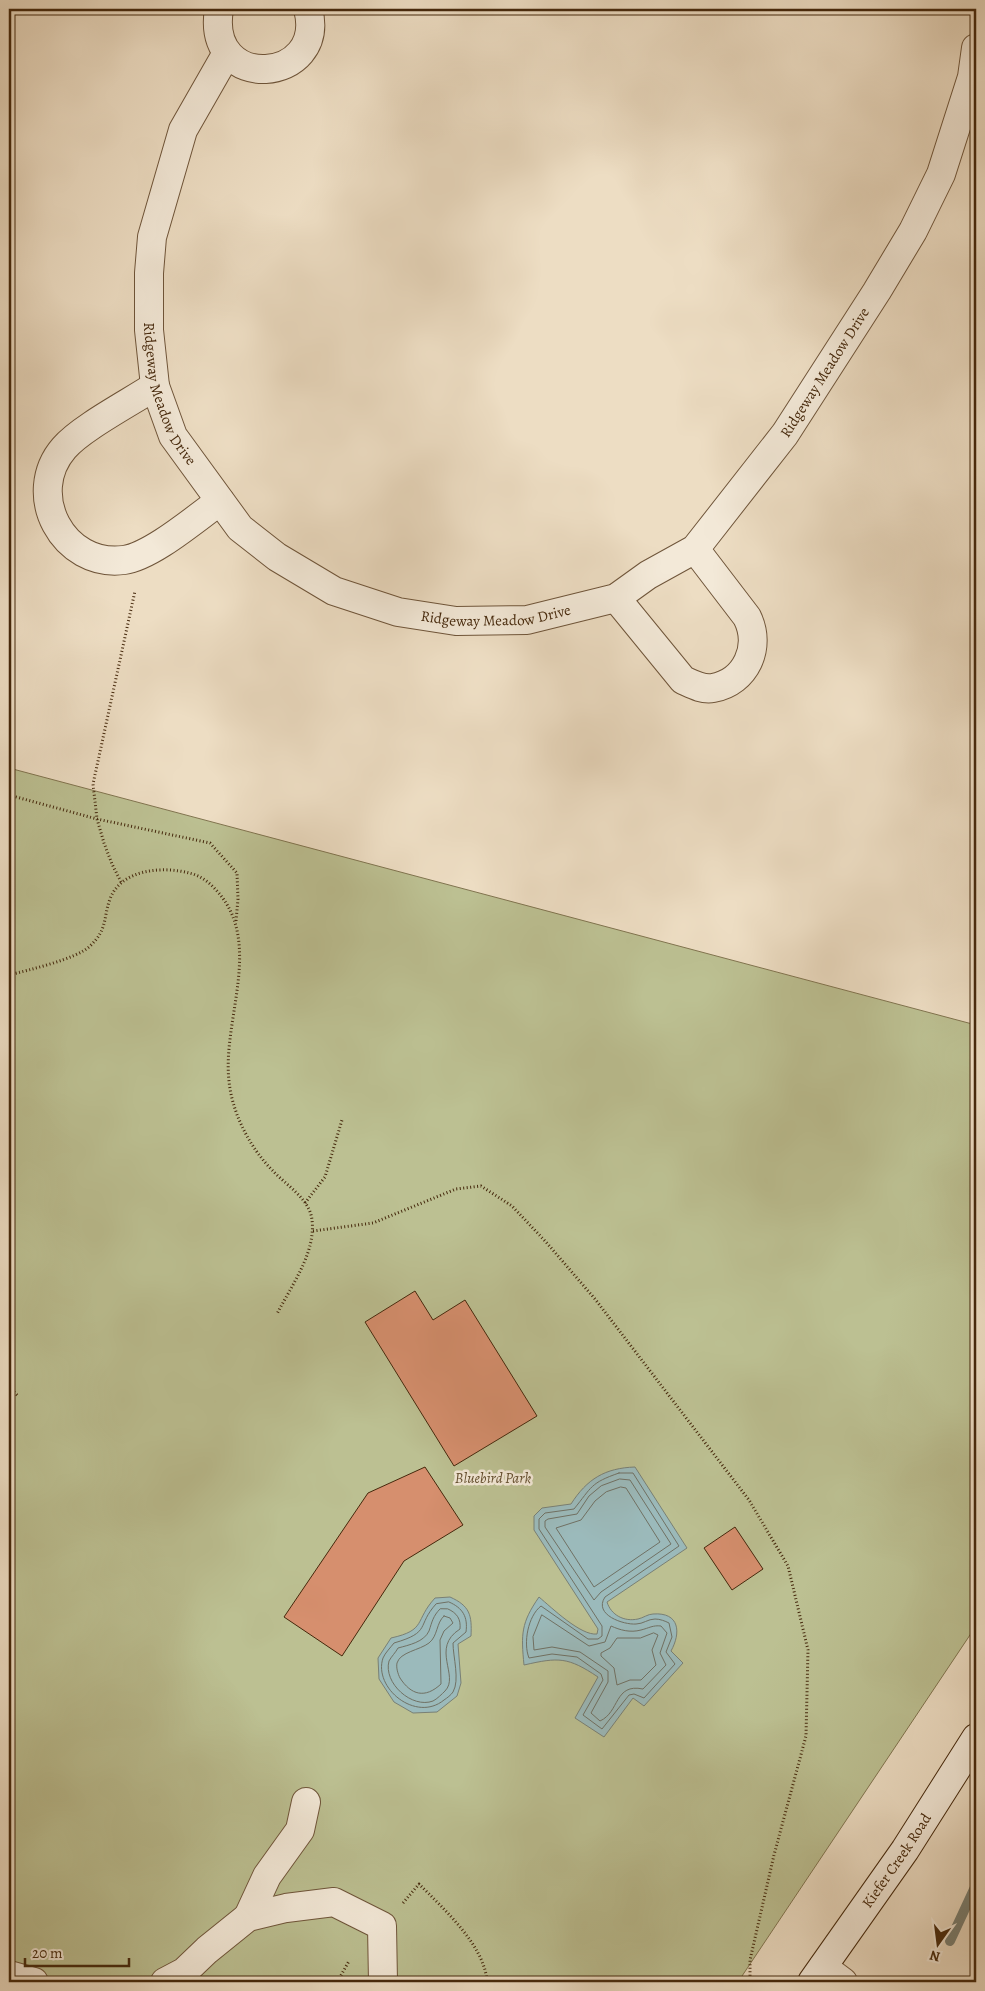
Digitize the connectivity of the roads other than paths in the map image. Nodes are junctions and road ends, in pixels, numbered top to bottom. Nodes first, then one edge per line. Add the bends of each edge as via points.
1 (219, 9) edge
2 (308, 9) edge
3 (976, 48) edge
4 (227, 53) junction
5 (155, 386) junction
6 (220, 501) junction
7 (695, 549) junction
8 (616, 598) junction
9 (976, 1738) edge
10 (306, 1802) dead end
11 (248, 1917) junction
12 (9, 1975) edge
13 (826, 1977) edge
14 (34, 1982) edge
15 (165, 1982) edge
16 (383, 1982) edge

1 - 4 street via 216,23 219,39
2 - 4 street via 310,33 305,47 282,66 268,70 252,69
3 - 7 street, Ridgeway Meadow Drive via 972,77 941,174 913,231 785,434
4 - 5 street, Ridgeway Meadow Drive via 183,130 152,237 149,330
5 - 6 street, Ridgeway Meadow Drive via 173,436
5 - 6 street via 64,448 51,468 46,491 51,516 63,536 81,552 103,560 124,560 149,551
6 - 8 street, Ridgeway Meadow Drive via 240,528 277,557 334,591 398,612 456,621 527,620
7 - 8 street, Ridgeway Meadow Drive via 648,575
7 - 8 street via 747,617 753,630 749,659 732,682 711,688 697,687 683,680
9 - 13 street, Kiefer Creek Road
10 - 11 street via 300,1830 267,1876
11 - 15 street via 184,1972
11 - 16 street via 334,1902 382,1926
12 - 14 street

